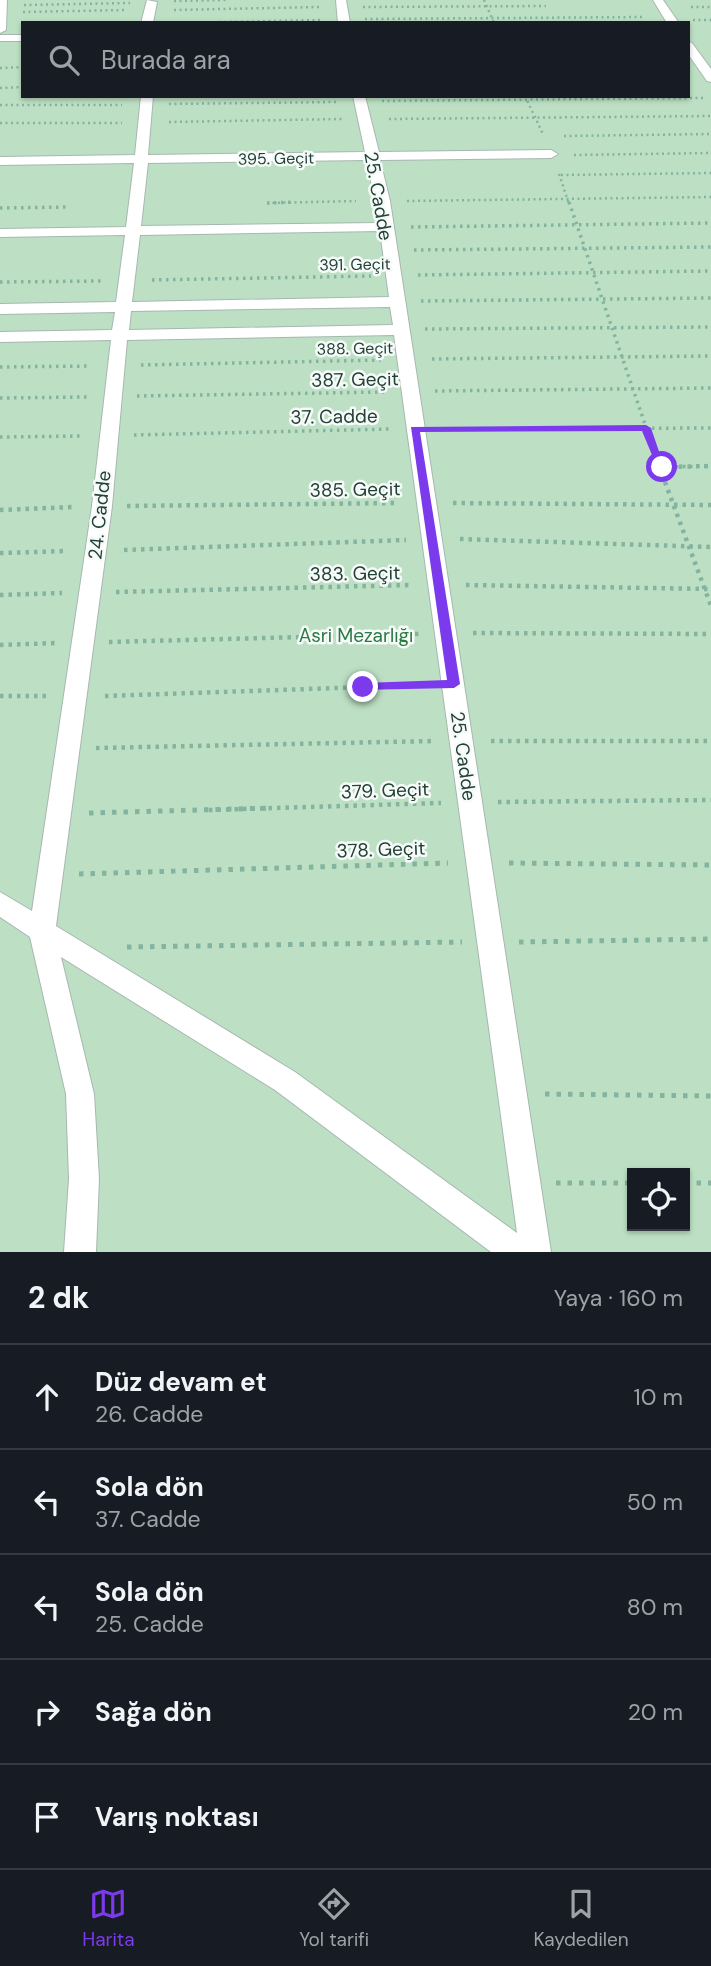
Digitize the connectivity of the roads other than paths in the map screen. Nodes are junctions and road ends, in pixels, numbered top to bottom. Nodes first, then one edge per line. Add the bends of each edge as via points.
1 (658, 0) edge
2 (341, 3) edge
3 (149, 6) road end
4 (2, 11) edge
5 (670, 20) edge
6 (147, 21) edge
7 (344, 21) edge
8 (0, 30) edge
9 (0, 38) edge
10 (21, 38) edge
11 (690, 48) edge
12 (711, 78) edge
13 (147, 98) edge
14 (359, 98) edge
15 (552, 155) road end
16 (372, 156) junction
17 (142, 160) junction
18 (0, 161) edge
19 (386, 227) junction
20 (134, 231) junction
21 (0, 233) edge
22 (396, 302) junction
23 (122, 307) junction
24 (0, 309) edge
25 (400, 330) junction
26 (119, 336) junction
27 (0, 337) edge
28 (0, 903) edge
29 (42, 932) junction
30 (80, 1252) edge
31 (517, 1252) edge
32 (535, 1252) edge

1 - 5 lane
2 - 7 lane
3 - 6 lane
4 - 8 lane
9 - 10 lane
11 - 12 lane
13 - 17 lane, 24. Cadde
14 - 16 lane, 25. Cadde
15 - 16 lane, 395. Geçit
16 - 17 lane, 395. Geçit
16 - 19 lane, 25. Cadde
17 - 18 lane, 395. Geçit
17 - 20 lane, 24. Cadde
19 - 20 lane
19 - 22 lane, 25. Cadde
20 - 21 lane
20 - 23 lane, 24. Cadde
22 - 23 lane
22 - 25 lane, 25. Cadde
23 - 24 lane
23 - 26 lane, 24. Cadde
25 - 26 lane
25 - 32 lane, 25. Cadde
26 - 27 lane
26 - 29 lane, 24. Cadde via 102,506
28 - 29 lane
29 - 30 lane via 80,1094 84,1179
29 - 31 lane via 286,1082

